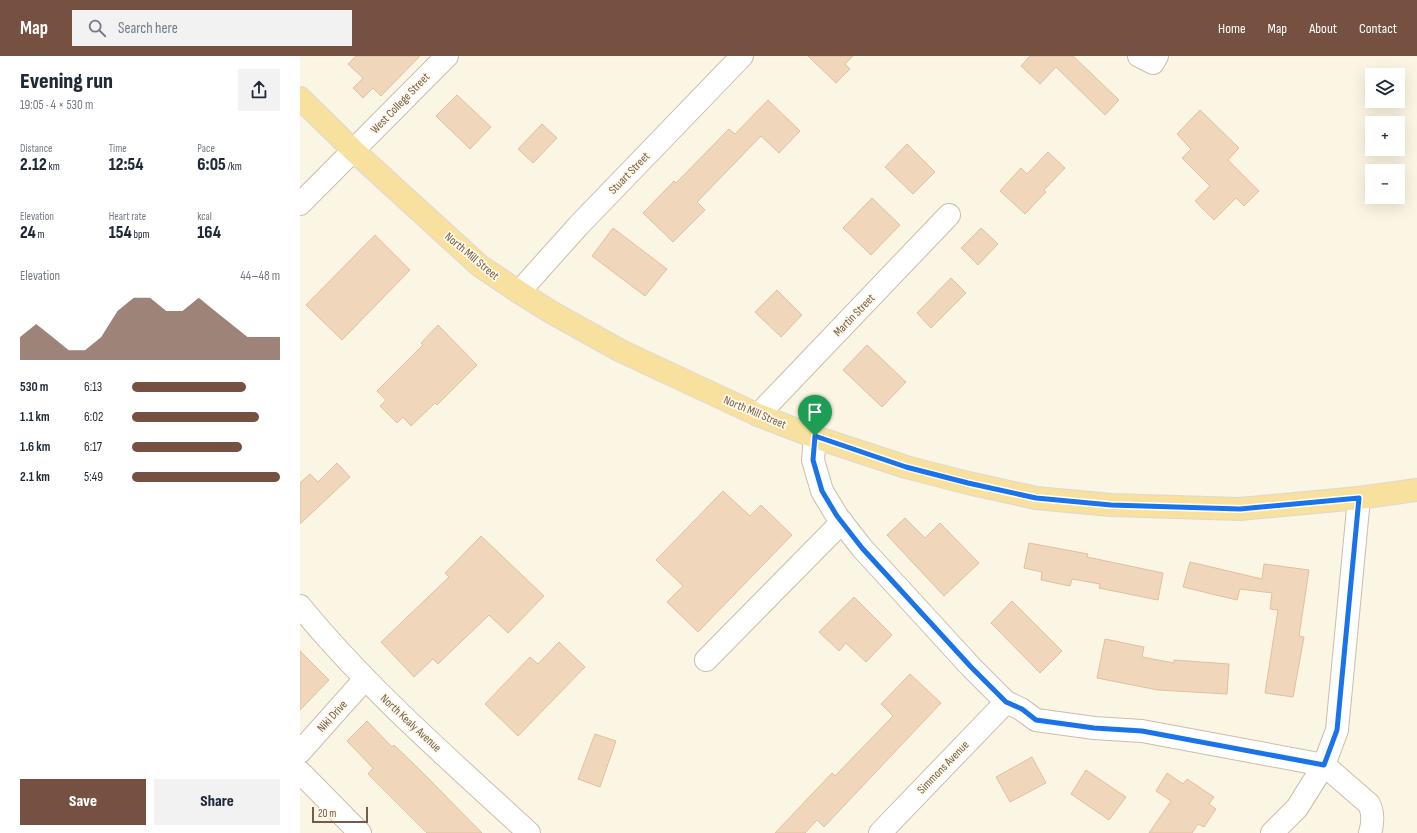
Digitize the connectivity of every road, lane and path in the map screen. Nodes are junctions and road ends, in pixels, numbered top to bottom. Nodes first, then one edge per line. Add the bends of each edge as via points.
1 (447, 56) edge
2 (742, 56) edge
3 (1139, 56) edge
4 (1158, 56) edge
5 (300, 98) edge
6 (354, 151) junction
7 (300, 204) edge
8 (949, 215) dead end
9 (519, 292) junction
10 (758, 415) junction
11 (815, 436) junction
12 (1417, 490) edge
13 (1359, 498) junction
14 (842, 522) junction
15 (300, 606) edge
16 (706, 660) dead end
17 (365, 679) junction
18 (1006, 702) junction
19 (300, 752) edge
20 (1324, 765) junction
21 (300, 772) edge
22 (360, 833) edge
23 (529, 833) edge
24 (880, 833) edge
25 (1272, 833) edge
26 (1370, 833) edge

1 - 6 street, West College Street
2 - 9 street, Stuart Street via 579,225
3 - 4 street via 1153,63
5 - 6 main road, North Mill Street
6 - 7 street, West College Street
6 - 9 main road, North Mill Street via 480,266
8 - 10 street, Martin Street
9 - 10 main road, North Mill Street via 621,351
10 - 11 main road, North Mill Street
11 - 13 main road, North Mill Street via 906,467 1036,498 1111,505 1240,509
11 - 14 street via 813,460 822,491
12 - 13 main road, North Mill Street
13 - 20 street via 1337,730
14 - 16 street
14 - 18 street via 862,548
15 - 17 street, North Kealy Avenue
17 - 19 street, Niki Drive
17 - 23 street, North Kealy Avenue
18 - 20 street via 1022,709 1036,720 1142,731
18 - 24 street, Simmons Avenue
20 - 25 street via 1297,808
20 - 26 street via 1369,804 1373,811
21 - 22 street

